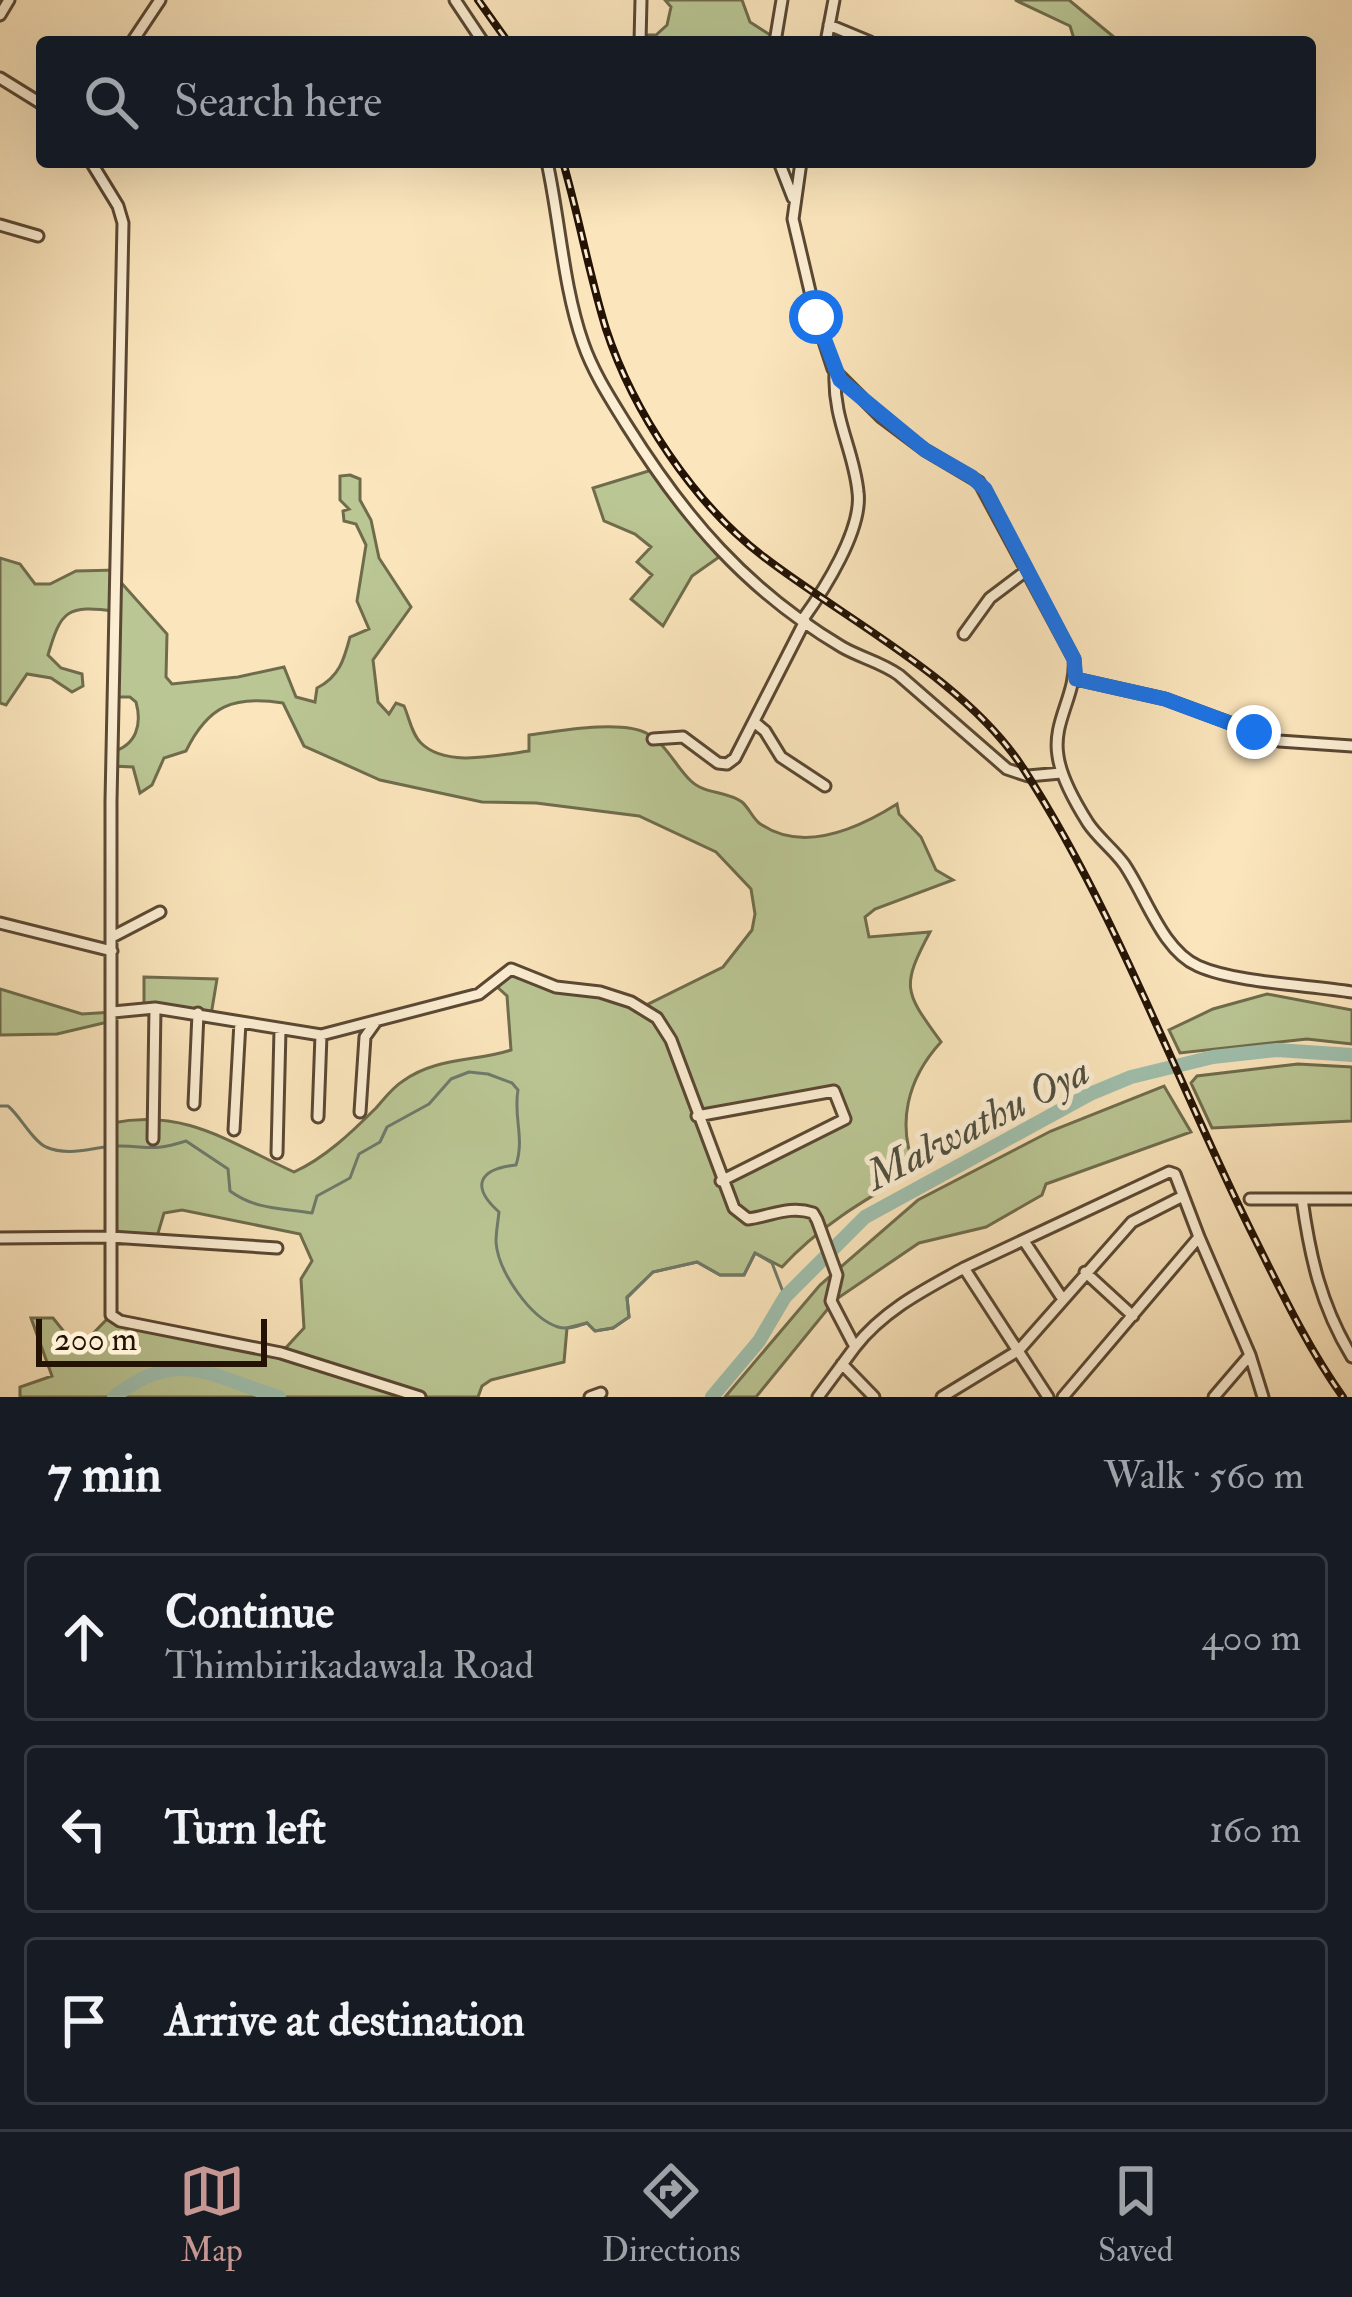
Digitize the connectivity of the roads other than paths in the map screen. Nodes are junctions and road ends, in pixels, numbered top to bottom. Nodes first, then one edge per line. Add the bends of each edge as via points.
1 (10, 0) edge
2 (160, 0) edge
3 (455, 0) edge
4 (641, 0) edge
5 (782, 0) edge
6 (834, 0) edge
7 (0, 15) edge
8 (829, 25) junction
9 (136, 36) edge
10 (479, 36) edge
11 (640, 36) edge
12 (776, 36) edge
13 (827, 36) edge
14 (856, 36) edge
15 (0, 78) edge
16 (36, 100) edge
17 (95, 168) edge
18 (548, 168) edge
19 (780, 168) edge
20 (799, 168) edge
21 (791, 196) junction
22 (2, 228) edge
23 (38, 236) dead end
24 (835, 373) junction
25 (1027, 570) junction
26 (804, 620) junction
27 (964, 634) dead end
28 (1076, 679) junction
29 (754, 722) junction
30 (653, 739) dead end
31 (1352, 746) edge
32 (1061, 773) junction
33 (825, 786) dead end
34 (160, 912) dead end
35 (0, 923) edge
36 (112, 937) junction
37 (112, 951) junction
38 (1352, 992) edge
39 (155, 1008) junction
40 (112, 1012) junction
41 (198, 1012) junction
42 (240, 1022) junction
43 (375, 1023) junction
44 (280, 1030) junction
45 (322, 1035) junction
46 (194, 1104) dead end
47 (360, 1112) dead end
48 (698, 1115) junction
49 (318, 1117) dead end
50 (234, 1130) dead end
51 (153, 1139) dead end
52 (277, 1153) dead end
53 (721, 1180) junction
54 (1183, 1196) junction
55 (1250, 1198) dead end
56 (1302, 1199) junction
57 (1352, 1199) edge
58 (111, 1237) junction
59 (1199, 1237) junction
60 (0, 1238) edge
61 (1024, 1241) junction
62 (277, 1248) dead end
63 (964, 1268) junction
64 (1084, 1272) junction
65 (1062, 1298) junction
66 (1133, 1316) junction
67 (855, 1347) junction
68 (1019, 1350) junction
69 (1250, 1355) junction
70 (1352, 1357) edge
71 (842, 1364) junction
72 (420, 1397) edge
73 (818, 1397) edge
74 (874, 1397) edge
75 (942, 1397) edge
76 (1048, 1397) edge
77 (1063, 1397) edge
78 (1214, 1397) edge
79 (1264, 1397) edge

1 - 7 street
2 - 9 street
3 - 10 street
4 - 11 street
5 - 12 street
6 - 8 street
8 - 13 street
8 - 14 street
15 - 16 street
17 - 36 street via 123,223
18 - 26 street via 581,340 604,388 700,531
19 - 21 street
20 - 21 street
21 - 24 street
22 - 23 street
24 - 25 street via 881,417 981,484
24 - 26 street via 859,502 833,576
25 - 27 street via 990,598
25 - 28 street via 1074,659
26 - 29 street
26 - 32 street via 899,675 1007,769
28 - 31 street via 1165,699 1288,743
28 - 32 street via 1057,732
29 - 30 street via 727,764 683,737
29 - 33 street via 781,757
32 - 38 street via 1090,827 1186,959 1212,971
34 - 36 street
35 - 37 street
36 - 37 street
37 - 40 street
39 - 40 street
39 - 41 street
39 - 51 street
40 - 58 street
41 - 42 street
41 - 46 street
42 - 44 street
42 - 50 street
43 - 45 street
43 - 47 street via 365,1036
43 - 48 street via 478,994 511,969 556,987 600,992 657,1018
44 - 45 street
44 - 52 street
45 - 49 street
48 - 53 street
48 - 53 street via 835,1091 845,1119
53 - 67 street via 741,1216 813,1213 835,1264 831,1301
54 - 59 street
54 - 61 street via 1169,1172
54 - 64 street via 1132,1222
55 - 56 street
56 - 57 street
56 - 70 street via 1314,1275
58 - 60 street
58 - 62 street
58 - 72 street via 113,1319 281,1353
59 - 66 street
59 - 69 street
61 - 63 street
61 - 65 street
63 - 67 street via 912,1296
63 - 68 street
64 - 65 street
64 - 66 street
65 - 68 street
66 - 77 street
67 - 71 street
68 - 75 street
68 - 76 street
69 - 78 street
69 - 79 street
71 - 73 street
71 - 74 street

